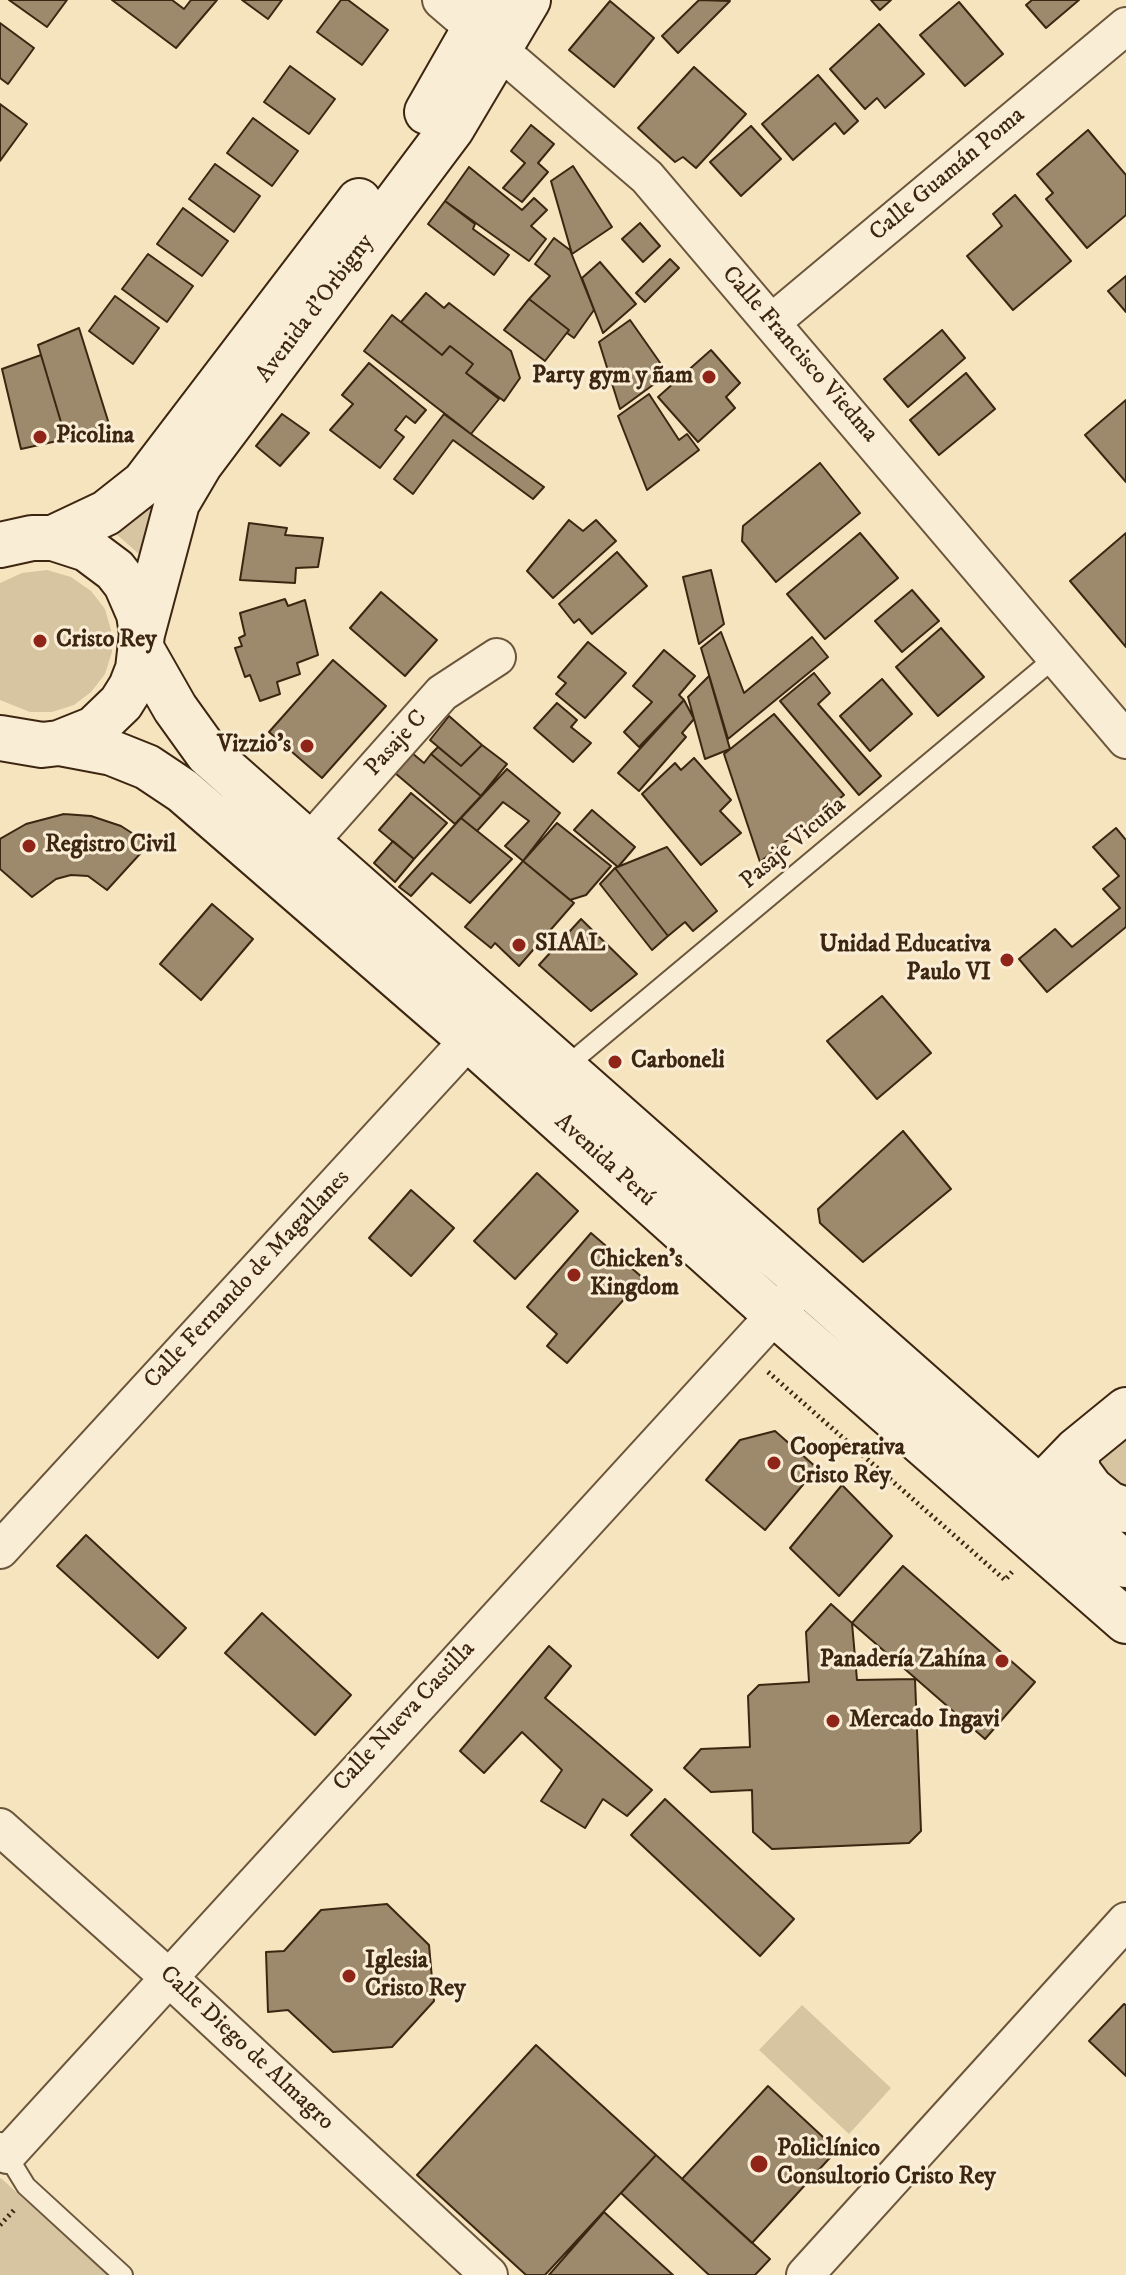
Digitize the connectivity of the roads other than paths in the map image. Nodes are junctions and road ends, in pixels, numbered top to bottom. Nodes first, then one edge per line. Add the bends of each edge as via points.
1 (441, 0) edge
2 (528, 0) edge
3 (489, 26) edge
4 (1126, 26) edge
5 (771, 323) junction
6 (53, 538) junction
7 (3, 540) edge
8 (142, 642) junction
9 (1057, 656) junction
10 (497, 657) dead end
11 (0, 738) edge
12 (1126, 740) edge
13 (59, 743) junction
14 (307, 845) junction
15 (482, 1025) junction
16 (563, 1069) junction
17 (805, 1282) junction
18 (775, 1314) junction
19 (1126, 1410) edge
20 (1077, 1450) junction
21 (1025, 1504) junction
22 (1119, 1534) edge
23 (0, 1550) edge
24 (1126, 1621) edge
25 (0, 1827) edge
26 (1126, 1921) edge
27 (167, 1976) junction
28 (3, 2153) edge
29 (123, 2275) edge
30 (489, 2275) edge
31 (805, 2275) edge

1 - 3 street, Calle Francisco Viedma
2 - 3 main road, Avenida d'Orbigny
3 - 5 street, Calle Francisco Viedma via 647,177
3 - 6 main road, Avenida d'Orbigny via 144,483 106,513
3 - 8 main road, Avenida d'Orbigny via 452,128 200,464 177,503
4 - 5 street, Calle Guamán Poma
5 - 9 street, Calle Francisco Viedma
6 - 7 main road
6 - 8 main road, Avenida Perú via 87,549 115,570 134,600
8 - 13 main road, Avenida d'Orbigny via 138,669 121,703 94,729
8 - 14 main road, Avenida Perú via 185,724 208,754
9 - 12 street, Calle Francisco Viedma
9 - 16 lane, Pasaje Vicuña
10 - 14 street, Pasaje C via 442,693
11 - 13 main road
13 - 15 main road, Avenida Perú via 112,753 147,767
14 - 15 main road, Avenida Perú
15 - 16 main road, Avenida Perú
15 - 18 main road, Avenida Perú
15 - 23 street, Calle Fernando de Magallanes
16 - 17 main road, Avenida Perú
17 - 18 street, Calle Nueva Castilla
17 - 21 main road, Avenida Perú
18 - 21 main road, Avenida Perú
18 - 27 street, Calle Nueva Castilla
19 - 20 main road
20 - 21 main road
20 - 22 main road via 1077,1470 1109,1504
21 - 22 main road, Avenida Perú
21 - 24 main road, Avenida Perú
25 - 27 street, Calle Diego de Almagro
26 - 31 street
27 - 28 street, Calle Nueva Castilla
27 - 30 street, Calle Diego de Almagro
28 - 29 lane via 26,2186

